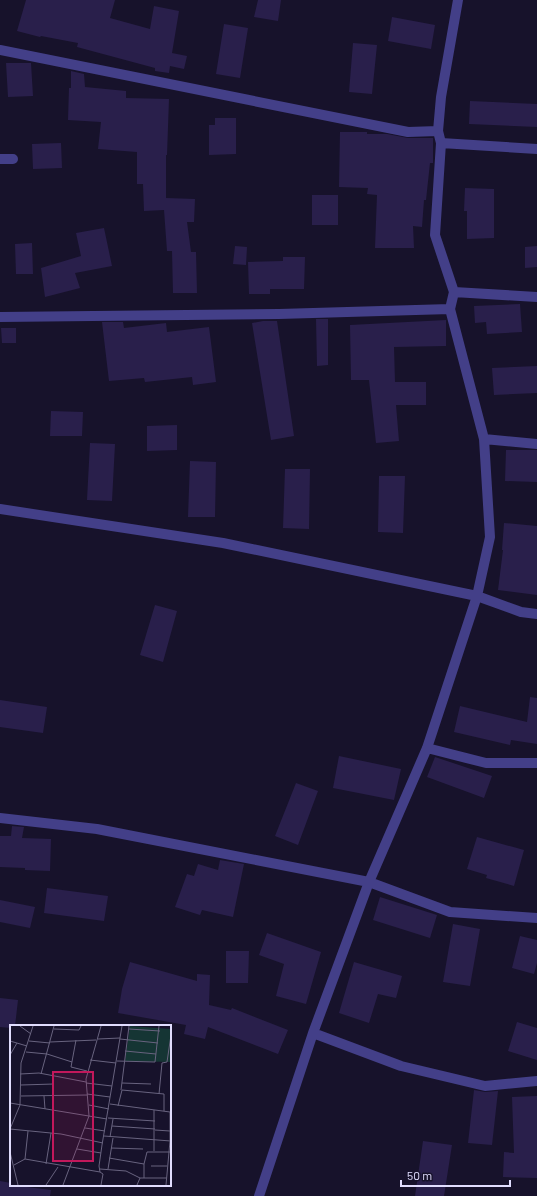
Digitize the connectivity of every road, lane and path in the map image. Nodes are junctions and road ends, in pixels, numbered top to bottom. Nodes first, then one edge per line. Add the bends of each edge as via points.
1 (458, 0) edge
2 (0, 50) edge
3 (438, 131) junction
4 (440, 143) junction
5 (537, 149) edge
6 (0, 159) edge
7 (13, 159) dead end
8 (454, 292) junction
9 (537, 297) edge
10 (450, 309) junction
11 (0, 317) edge
12 (484, 439) junction
13 (537, 444) edge
14 (0, 509) edge
15 (477, 596) junction
16 (537, 614) edge
17 (427, 748) junction
18 (537, 763) edge
19 (0, 818) edge
20 (369, 882) junction
21 (537, 918) edge
22 (313, 1033) junction
23 (537, 1081) edge
24 (259, 1196) edge

1 - 3 street via 441,97
2 - 3 street via 408,132
3 - 4 street
4 - 5 street
4 - 8 street via 436,236
6 - 7 street
8 - 9 street
8 - 10 street
10 - 11 street
10 - 12 street
12 - 13 street
12 - 15 street via 490,537
14 - 15 street via 223,543
15 - 16 street via 521,612
15 - 17 street
17 - 18 street via 486,763
17 - 20 street
19 - 20 street via 97,829
20 - 21 street via 450,912
20 - 22 street
22 - 23 street via 401,1066 485,1086
22 - 24 street

